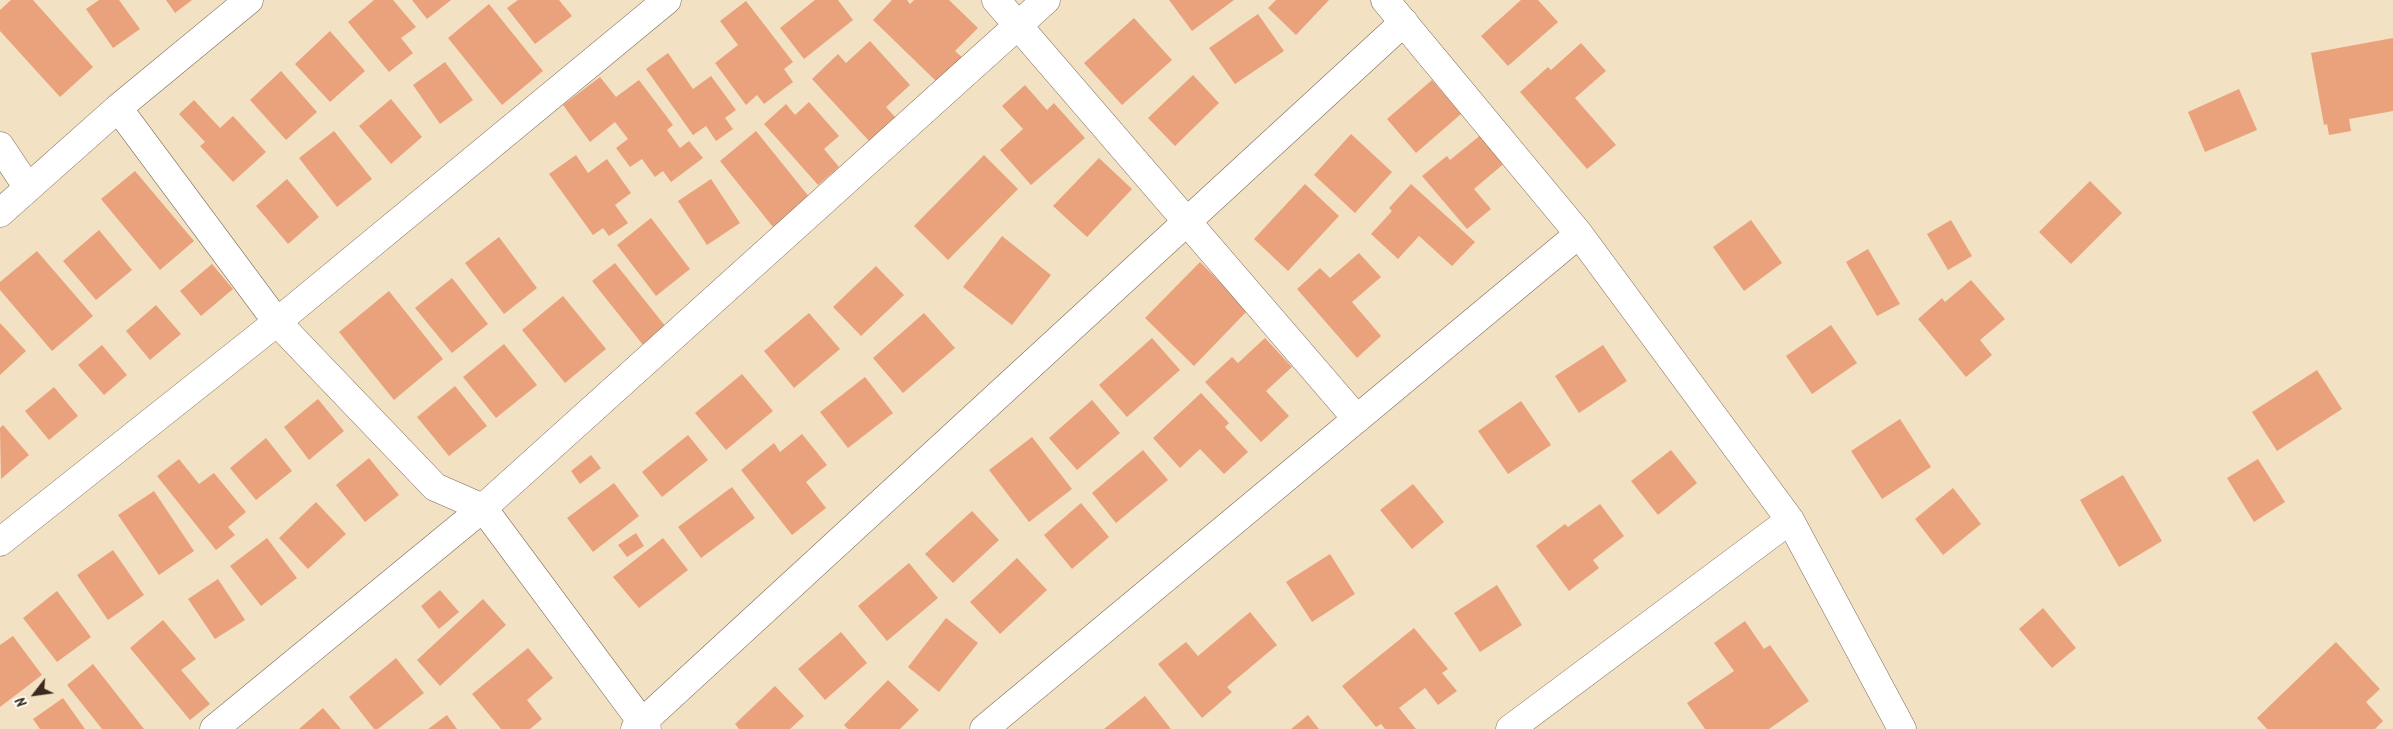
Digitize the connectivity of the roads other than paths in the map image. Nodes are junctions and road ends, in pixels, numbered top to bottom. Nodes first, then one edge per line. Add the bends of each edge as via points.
1 (249, 0) edge
2 (667, 0) edge
3 (996, 0) edge
4 (1046, 0) edge
5 (1385, 0) edge
6 (1404, 22) junction
7 (1018, 25) junction
8 (118, 108) junction
9 (0, 146) edge
10 (28, 188) junction
11 (0, 213) edge
12 (1187, 221) junction
13 (1579, 234) junction
14 (277, 322) junction
15 (1357, 418) junction
16 (483, 508) junction
17 (1790, 520) junction
18 (0, 542) edge
19 (641, 727) edge
20 (214, 729) edge
21 (984, 729) edge
22 (1510, 729) edge
23 (1902, 729) edge

1 - 8 street
2 - 14 street
3 - 7 street
4 - 7 street
5 - 6 street
6 - 12 street
6 - 13 street
7 - 12 street
7 - 16 street
8 - 10 street
8 - 14 street
9 - 10 street
10 - 11 street
12 - 15 street
12 - 19 street
13 - 15 street
13 - 17 street
14 - 16 street via 435,487
14 - 18 street
15 - 21 street
16 - 19 street
16 - 20 street
17 - 22 street
17 - 23 street

